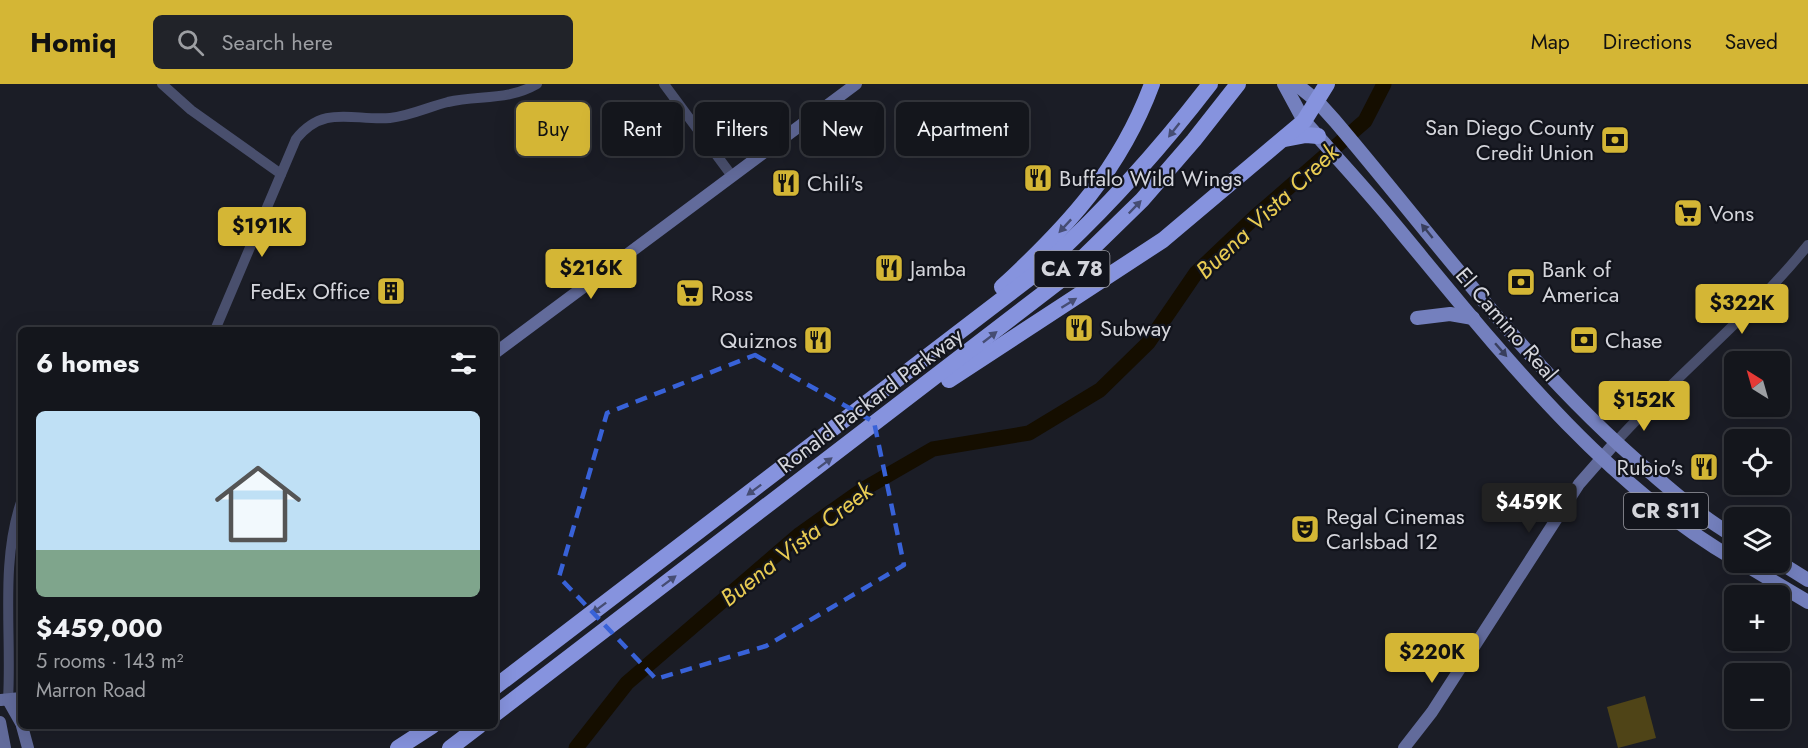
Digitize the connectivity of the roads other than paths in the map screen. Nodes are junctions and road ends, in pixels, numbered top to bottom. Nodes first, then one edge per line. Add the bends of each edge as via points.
1 (162, 84) edge
2 (537, 84) edge
3 (664, 84) edge
4 (856, 84) edge
5 (1152, 84) edge
6 (1210, 84) edge
7 (1238, 84) edge
8 (1284, 84) edge
9 (1296, 84) edge
10 (1327, 84) edge
11 (1317, 101) junction
12 (1304, 121) junction
13 (1318, 136) junction
14 (1281, 141) junction
15 (281, 174) junction
16 (732, 176) junction
17 (1808, 245) edge
18 (1417, 318) dead end
19 (1473, 318) junction
20 (216, 327) edge
21 (498, 350) edge
22 (917, 365) junction
23 (877, 423) junction
24 (1615, 443) junction
25 (1602, 457) junction
26 (18, 510) edge
27 (1724, 529) edge
28 (1724, 552) edge
29 (1790, 569) edge
30 (1759, 573) edge
31 (1808, 580) edge
32 (1808, 602) edge
33 (556, 668) junction
34 (498, 684) edge
35 (4, 700) edge
36 (498, 712) edge
37 (18, 719) edge
38 (498, 719) edge
39 (0, 721) edge
40 (23, 729) edge
41 (427, 729) edge
42 (440, 729) edge
43 (475, 729) edge
44 (487, 729) edge
45 (5, 748) edge
46 (28, 748) edge
47 (398, 748) edge
48 (415, 748) edge
49 (450, 748) edge
50 (466, 748) edge
51 (1404, 748) edge

1 - 15 street via 191,110
2 - 15 street via 512,96 459,100 389,118 323,118 306,127 296,139
3 - 16 street
4 - 16 main road
5 -> 22 highway via 1109,171 1077,212 1044,248
6 -> 22 highway, Ronald Packard Parkway / CA 78 via 1167,139 1091,222 1035,274
23 -> 7 highway, Ronald Packard Parkway / CA 78 via 1038,299 1081,261 1172,167
8 - 12 main road, El Camino Real / CR S11
9 - 11 main road, El Camino Real / CR S11
10 - 11 highway
11 - 12 highway
24 -> 11 main road, El Camino Real / CR S11 via 1557,386
12 - 13 main road, El Camino Real / CR S11
12 - 14 highway
13 - 14 highway via 1294,136
13 - 19 main road, El Camino Real / CR S11
23 -> 14 highway via 1163,240
15 - 20 street
16 - 21 main road
17 - 24 street via 1771,289 1669,384
18 - 19 main road via 1450,314
19 -> 25 main road, El Camino Real / CR S11 via 1551,407
22 -> 34 highway, Ronald Packard Parkway / CA 78
33 -> 23 highway, Ronald Packard Parkway / CA 78
24 - 25 main road
24 - 27 main road, El Camino Real / CR S11
25 - 28 main road, El Camino Real / CR S11 via 1670,514
25 - 51 main road via 1578,484 1432,712
26 - 35 street via 7,540
29 - 31 main road
30 - 32 main road
33 - 36 highway, Ronald Packard Parkway / CA 78
33 - 38 highway
35 - 37 main road
35 - 39 main road
39 - 45 main road
40 - 46 main road
41 - 47 highway
42 - 48 highway
43 - 49 highway
44 - 50 highway

